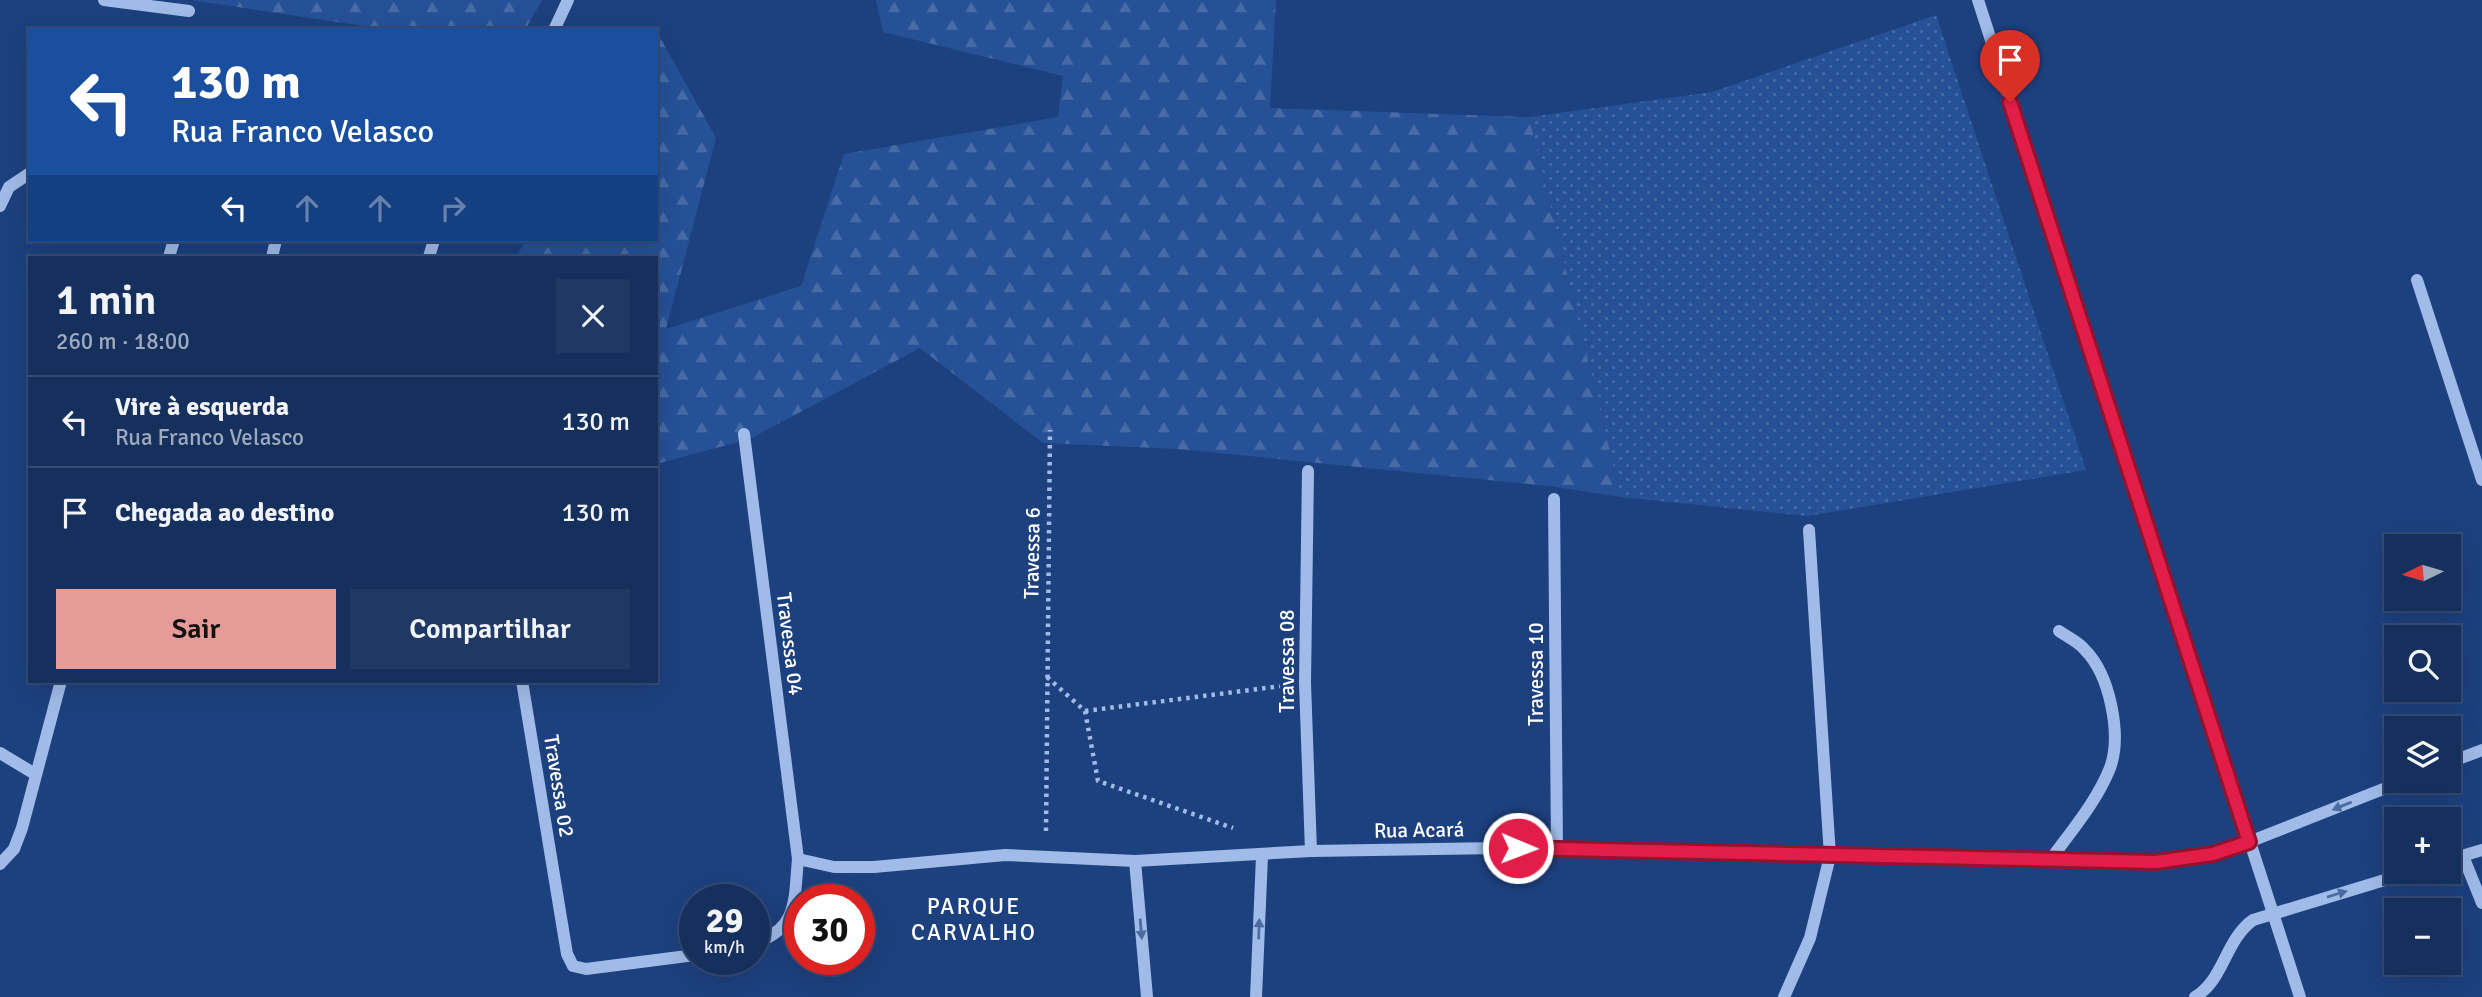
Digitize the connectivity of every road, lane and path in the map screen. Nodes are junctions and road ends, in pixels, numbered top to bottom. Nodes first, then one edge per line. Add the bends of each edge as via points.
1 (104, 0) edge
2 (568, 0) edge
3 (1978, 0) edge
4 (189, 11) dead end
5 (555, 28) edge
6 (28, 174) edge
7 (0, 206) edge
8 (2417, 280) dead end
9 (1050, 430) dead end
10 (744, 434) dead end
11 (1308, 471) dead end
12 (2482, 480) edge
13 (1554, 499) dead end
14 (1810, 530) dead end
15 (2059, 631) dead end
16 (1046, 676) junction
17 (60, 683) edge
18 (522, 683) edge
19 (1305, 683) junction
20 (1085, 711) junction
21 (2482, 750) edge
22 (0, 753) edge
23 (2461, 758) edge
24 (35, 774) junction
25 (2384, 789) edge
26 (1242, 831) dead end
27 (2249, 842) junction
28 (1557, 849) junction
29 (2482, 850) edge
30 (1311, 851) junction
31 (1046, 856) junction
32 (1262, 856) junction
33 (1830, 856) junction
34 (2463, 856) joint
35 (798, 859) junction
36 (2051, 859) junction
37 (1135, 862) junction
38 (0, 864) edge
39 (2384, 880) edge
40 (2482, 903) edge
41 (2271, 914) junction
42 (770, 936) edge
43 (679, 957) edge
44 (1147, 997) edge
45 (1256, 997) edge
46 (1784, 997) edge
47 (2195, 997) edge
48 (2300, 997) edge

1 - 4 street
2 - 5 street
3 - 27 street
6 - 7 street via 9,187
8 - 12 street
9 - 16 path, Travessa 6
10 - 35 street, Travessa 04
11 - 19 street, Travessa 08
13 - 28 street, Travessa 10
14 - 33 street
15 - 36 street via 2085,649 2105,679 2114,722 2111,765 2095,798
16 - 20 path
16 - 31 path, Travessa 6
17 - 24 street
18 - 43 street, Travessa 02 via 567,954 573,965 586,970
19 - 20 path
19 - 30 street, Travessa 08
20 - 26 path via 1098,780
21 - 23 street
22 - 24 street
24 - 38 street via 14,849
25 -> 27 street, Rua Acará
27 - 36 street, Rua Acará via 2213,854 2156,862
27 - 41 street
28 - 30 street, Rua Acará
28 - 33 street, Rua Acará
29 - 34 street
30 - 32 street, Rua Acará
31 - 35 street, Rua Acará via 960,857 874,867 834,867
31 - 37 street, Rua Acará
32 - 37 street, Rua Acará
45 -> 32 street
33 - 36 street, Rua Acará
33 - 46 street via 1810,938
34 - 40 street
35 - 42 street, Travessa 04 via 789,921
37 -> 44 street
41 -> 39 street
41 - 47 street via 2242,928 2210,985
41 - 48 street

